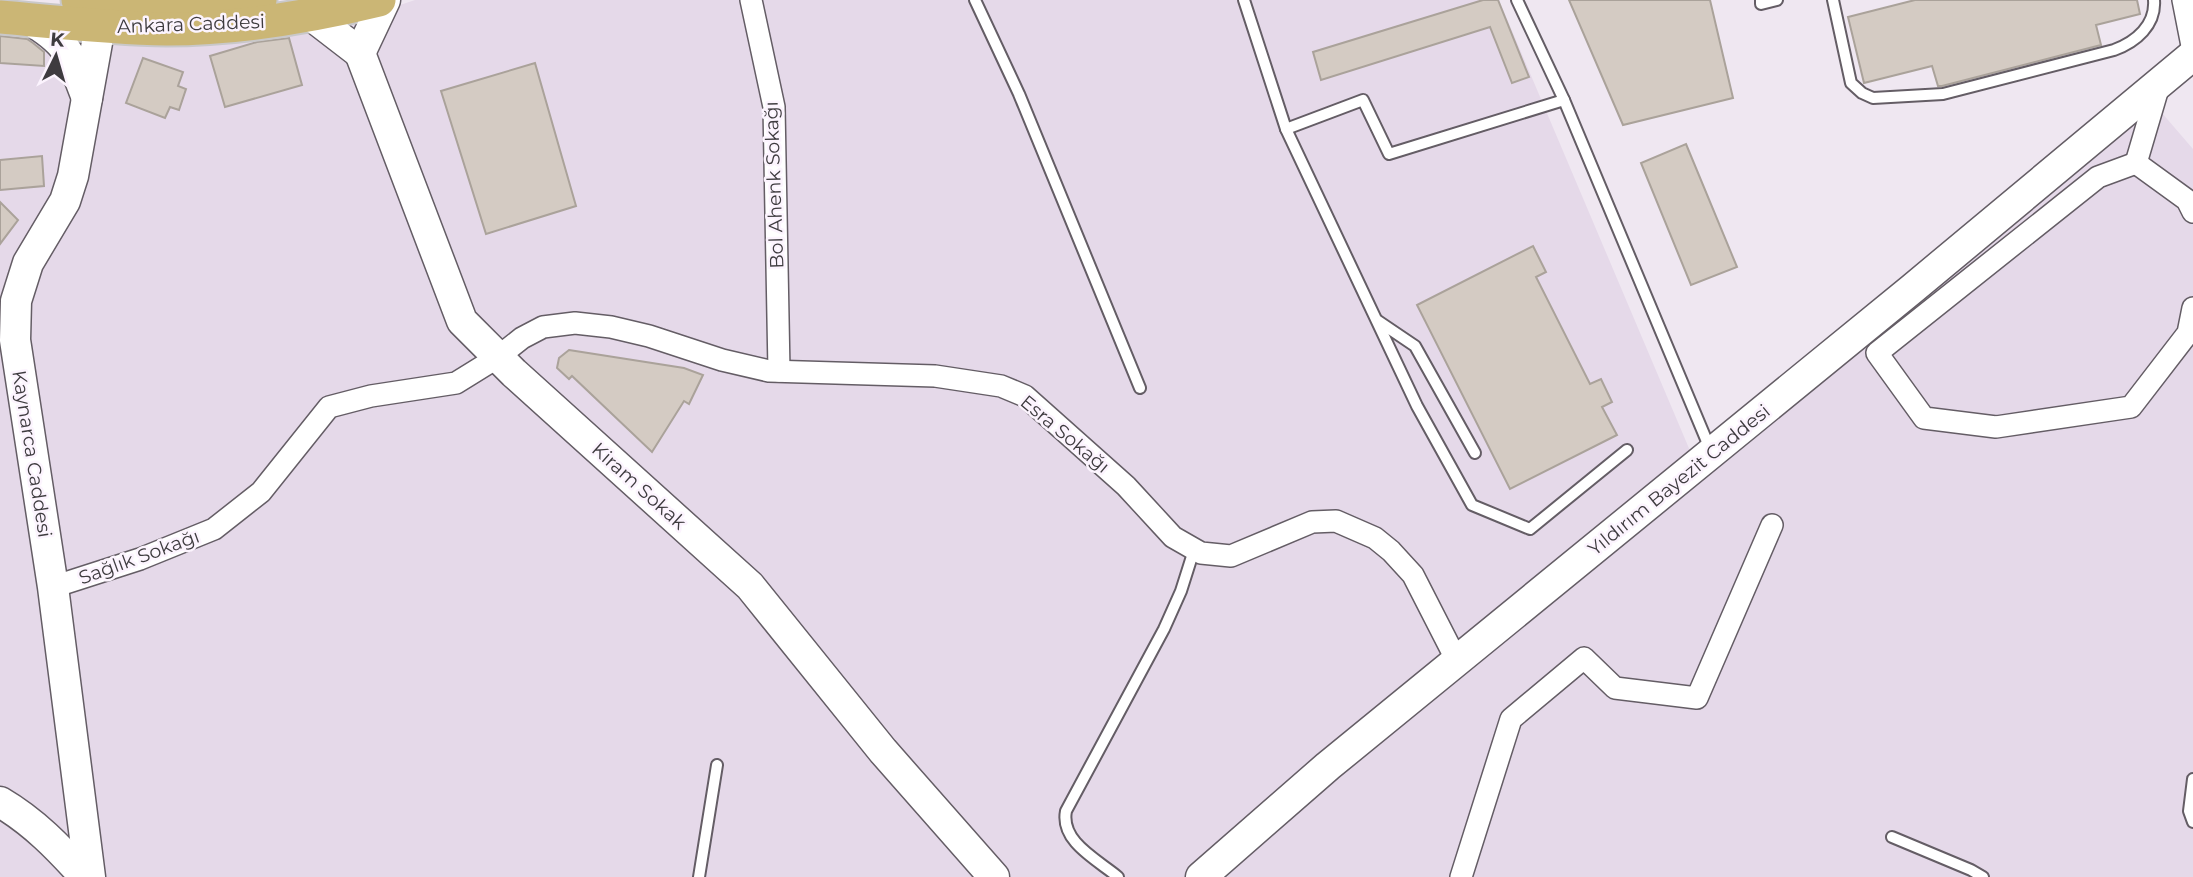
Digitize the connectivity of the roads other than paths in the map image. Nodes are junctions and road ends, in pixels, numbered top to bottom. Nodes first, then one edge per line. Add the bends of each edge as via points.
1 (260, 0) edge
2 (379, 0) edge
3 (385, 0) edge
4 (751, 0) edge
5 (975, 0) edge
6 (1244, 0) edge
7 (1517, 0) edge
8 (1760, 0) edge
9 (1777, 0) edge
10 (1833, 0) edge
11 (2154, 0) edge
12 (2183, 0) edge
13 (93, 9) edge
14 (312, 16) junction
15 (15, 19) edge
16 (134, 28) junction
17 (360, 53) junction
18 (2193, 53) edge
19 (2159, 85) junction
20 (87, 98) junction
21 (1564, 100) junction
22 (1286, 129) junction
23 (2136, 163) junction
24 (2193, 212) edge
25 (2193, 308) edge
26 (1376, 319) junction
27 (498, 357) junction
28 (779, 371) junction
29 (1140, 388) dead end
30 (1626, 450) dead end
31 (1475, 453) dead end
32 (1712, 453) junction
33 (1772, 525) dead end
34 (1194, 550) junction
35 (53, 587) junction
36 (1457, 662) junction
37 (718, 765) dead end
38 (2193, 779) edge
39 (0, 802) edge
40 (2193, 822) edge
41 (1892, 837) dead end
42 (87, 877) edge
43 (699, 877) edge
44 (994, 877) edge
45 (1118, 877) edge
46 (1201, 877) edge
47 (1461, 877) edge
48 (1983, 877) edge

1 - 13 main road, Ankara Caddesi
2 - 14 main road, Ankara Caddesi
3 - 17 street
4 - 28 street, Bol Ahenk Sokağı via 774,107
5 - 29 lane via 1019,94
6 - 22 lane
7 - 21 lane
8 - 9 lane via 1762,4
10 - 11 lane via 1851,83 1862,93 1879,98 1943,94 2115,50 2146,27
12 - 18 street
13 - 15 main road, Ankara Caddesi
13 - 16 main road, Ankara Caddesi
13 - 20 street, Kaynarca Caddesi
14 - 16 main road, Ankara Caddesi via 244,25
14 - 17 street
15 - 20 street via 53,34 68,50
16 - 20 street
17 - 27 street, Kiram Sokak via 462,321
18 - 19 street, Yıldırım Bayezit Caddesi
19 - 23 street
19 - 32 street, Yıldırım Bayezit Caddesi
20 - 35 street, Kaynarca Caddesi via 65,201 28,263 16,301 15,340
21 - 22 lane via 1389,154 1363,100
21 - 32 lane
22 - 26 lane
23 - 24 street via 2187,201
23 - 25 street via 2098,177 1877,353 1924,418 1996,427 2131,407 2188,333
26 - 30 lane via 1472,505 1530,529
26 - 31 lane via 1415,346
27 - 28 street, Esra Sokağı via 543,327 575,323 611,327 722,360
27 - 35 street, Sağlık Sokağı via 456,383 329,407 261,492 214,529
27 - 44 street, Kiram Sokak via 750,586 883,751
28 - 34 street, Esra Sokağı via 935,376 1001,386 1025,396 1126,486 1173,537
32 - 36 street, Yıldırım Bayezit Caddesi
33 - 47 street via 1697,698 1615,688 1584,658 1511,719
34 - 36 street, Esra Sokağı via 1231,556 1312,522 1336,521 1375,538 1413,575
34 - 45 lane via 1164,629 1066,811 1065,826 1073,840
35 - 42 street, Kaynarca Caddesi
36 - 46 street, Yıldırım Bayezit Caddesi
37 - 43 lane
38 - 40 lane via 2189,811
39 - 42 street via 27,818
41 - 48 lane

